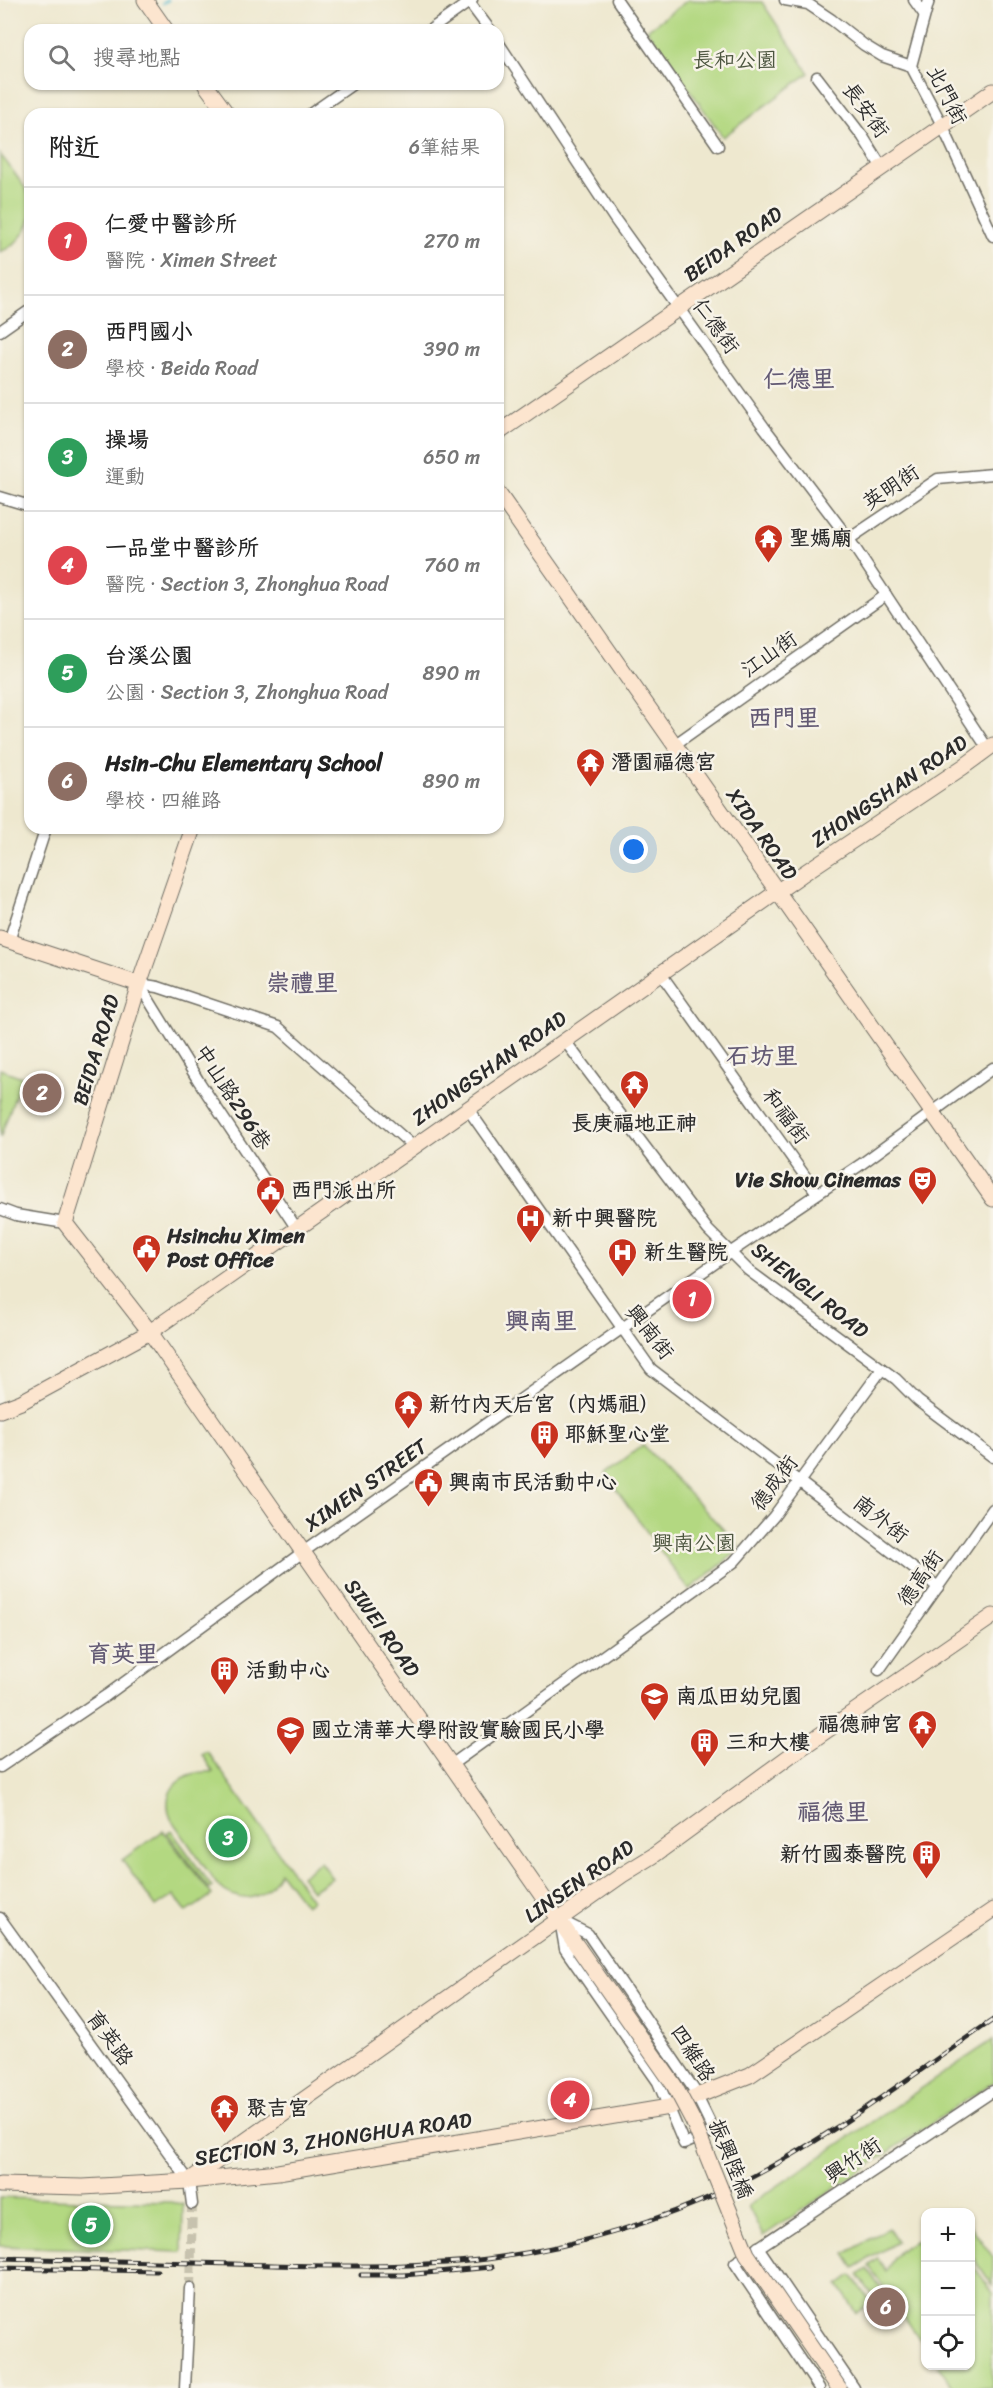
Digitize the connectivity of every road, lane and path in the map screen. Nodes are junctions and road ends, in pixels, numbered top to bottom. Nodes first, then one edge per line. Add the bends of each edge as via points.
1 (145, 0) edge
2 (617, 0) edge
3 (784, 0) edge
4 (914, 0) edge
5 (929, 0) edge
6 (471, 1) edge
7 (924, 14) junction
8 (162, 24) edge
9 (438, 24) edge
10 (486, 24) edge
11 (504, 51) edge
12 (911, 66) junction
13 (817, 77) dead end
14 (209, 90) edge
15 (344, 90) edge
16 (993, 91) edge
17 (223, 108) edge
18 (319, 108) edge
19 (942, 125) junction
20 (718, 146) dead end
21 (881, 166) junction
22 (993, 236) edge
23 (678, 308) junction
24 (24, 314) edge
25 (0, 331) edge
26 (504, 429) edge
27 (993, 474) edge
28 (0, 496) edge
29 (504, 501) edge
30 (24, 504) edge
31 (849, 539) junction
32 (886, 595) junction
33 (674, 745) junction
34 (990, 747) edge
35 (44, 834) edge
36 (190, 834) edge
37 (777, 892) junction
38 (4, 940) edge
39 (661, 974) junction
40 (139, 984) junction
41 (565, 1041) junction
42 (993, 1068) edge
43 (468, 1109) junction
44 (932, 1111) junction
45 (414, 1147) junction
46 (817, 1193) junction
47 (993, 1199) edge
48 (0, 1209) edge
49 (64, 1223) junction
50 (297, 1229) junction
51 (731, 1252) junction
52 (622, 1329) junction
53 (150, 1332) junction
54 (882, 1369) junction
55 (0, 1410) edge
56 (993, 1457) edge
57 (800, 1481) junction
58 (993, 1509) edge
59 (303, 1552) junction
60 (938, 1587) junction
61 (993, 1616) edge
62 (879, 1670) dead end
63 (451, 1765) junction
64 (0, 1767) edge
65 (993, 1910) edge
66 (0, 1918) edge
67 (560, 1920) junction
68 (579, 1949) joint
69 (993, 2091) edge
70 (698, 2097) junction
71 (669, 2107) junction
72 (225, 2155) junction
73 (239, 2176) junction
74 (189, 2181) junction
75 (0, 2185) edge
76 (192, 2204) tunnel mouth
77 (758, 2247) junction
78 (190, 2288) tunnel mouth
79 (185, 2388) edge
80 (819, 2388) edge
81 (838, 2388) edge
82 (854, 2388) edge

1 - 8 street
2 - 20 street
3 - 12 street via 808,4 882,56
4 - 7 street
5 - 7 street, 北門街
6 - 9 street
6 - 10 street
7 - 12 street, 北門街
11 - 23 street, 仁德街
12 - 19 street, 北門街
13 - 21 street, 長安街
14 - 17 street
15 - 18 street
16 - 19 street, BEIDA ROAD
19 - 21 street, BEIDA ROAD
19 - 22 street, 北門街
21 - 23 street, BEIDA ROAD
23 - 26 street, BEIDA ROAD
23 - 31 street, 仁德街
24 - 25 street
27 - 31 street, 英明街 via 938,479
28 - 30 street
29 - 33 street, XIDA ROAD
31 - 32 street, 仁德街
32 - 33 street, 江山街
32 - 34 street, 仁德街
33 - 37 street, XIDA ROAD
34 - 37 street, ZHONGSHAN ROAD
35 - 38 street
36 - 40 street, BEIDA ROAD
37 - 39 street, ZHONGSHAN ROAD
37 - 44 street, XIDA ROAD
38 - 40 street
39 - 41 street, ZHONGSHAN ROAD
39 - 46 street, 和福街
40 - 45 street via 278,1027
40 - 49 street, BEIDA ROAD
40 - 50 street, 中山路296巷
41 - 43 street, ZHONGSHAN ROAD
41 - 51 street, SHENGLI ROAD via 708,1230
42 - 44 street, XIMEN STREET
43 - 45 street, ZHONGSHAN ROAD
43 - 52 street, 興南街
44 - 46 street, XIMEN STREET
44 - 47 street, XIDA ROAD
45 - 50 street, ZHONGSHAN ROAD
46 - 51 street, XIMEN STREET
48 - 49 street
49 - 53 street
50 - 53 street, ZHONGSHAN ROAD
51 - 52 street, XIMEN STREET
51 - 54 street, SHENGLI ROAD via 748,1270
52 - 57 street, 興南街 via 651,1369
52 - 59 street, XIMEN STREET
53 - 55 street, ZHONGSHAN ROAD
53 - 59 street, SIWEI ROAD
54 - 56 street, SHENGLI ROAD
54 - 57 street, 德成街
57 - 60 street, 南外街
57 - 63 street, 德成街 via 734,1562
58 - 60 street, 德高街
59 - 63 street, SIWEI ROAD
59 - 64 street, XIMEN STREET
60 - 62 street, 德高街
61 - 67 street, LINSEN ROAD
63 - 67 street, SIWEI ROAD
65 - 70 street, SECTION 3, ZHONGHUA ROAD via 750,2075
66 - 74 street, 育英路
67 - 68 street, SIWEI ROAD
67 - 70 street, 四維路 via 588,1934
67 - 71 street, 四維路 via 565,1949 658,2082
67 - 72 street, LINSEN ROAD
68 - 81 street, 振興陸橋, bridge via 674,2085 693,2121 747,2254
69 - 77 street, 興竹街
70 - 71 street, SECTION 3, ZHONGHUA ROAD
70 - 71 street, 四維路 via 714,2131 684,2144
71 - 73 street, SECTION 3, ZHONGHUA ROAD
72 - 73 street via 222,2168
72 - 74 street, LINSEN ROAD
73 - 74 street, SECTION 3, ZHONGHUA ROAD
74 - 75 street, SECTION 3, ZHONGHUA ROAD via 83,2187
74 - 76 street
77 - 80 street, 興竹街 via 735,2262
77 - 82 street
78 - 79 street

